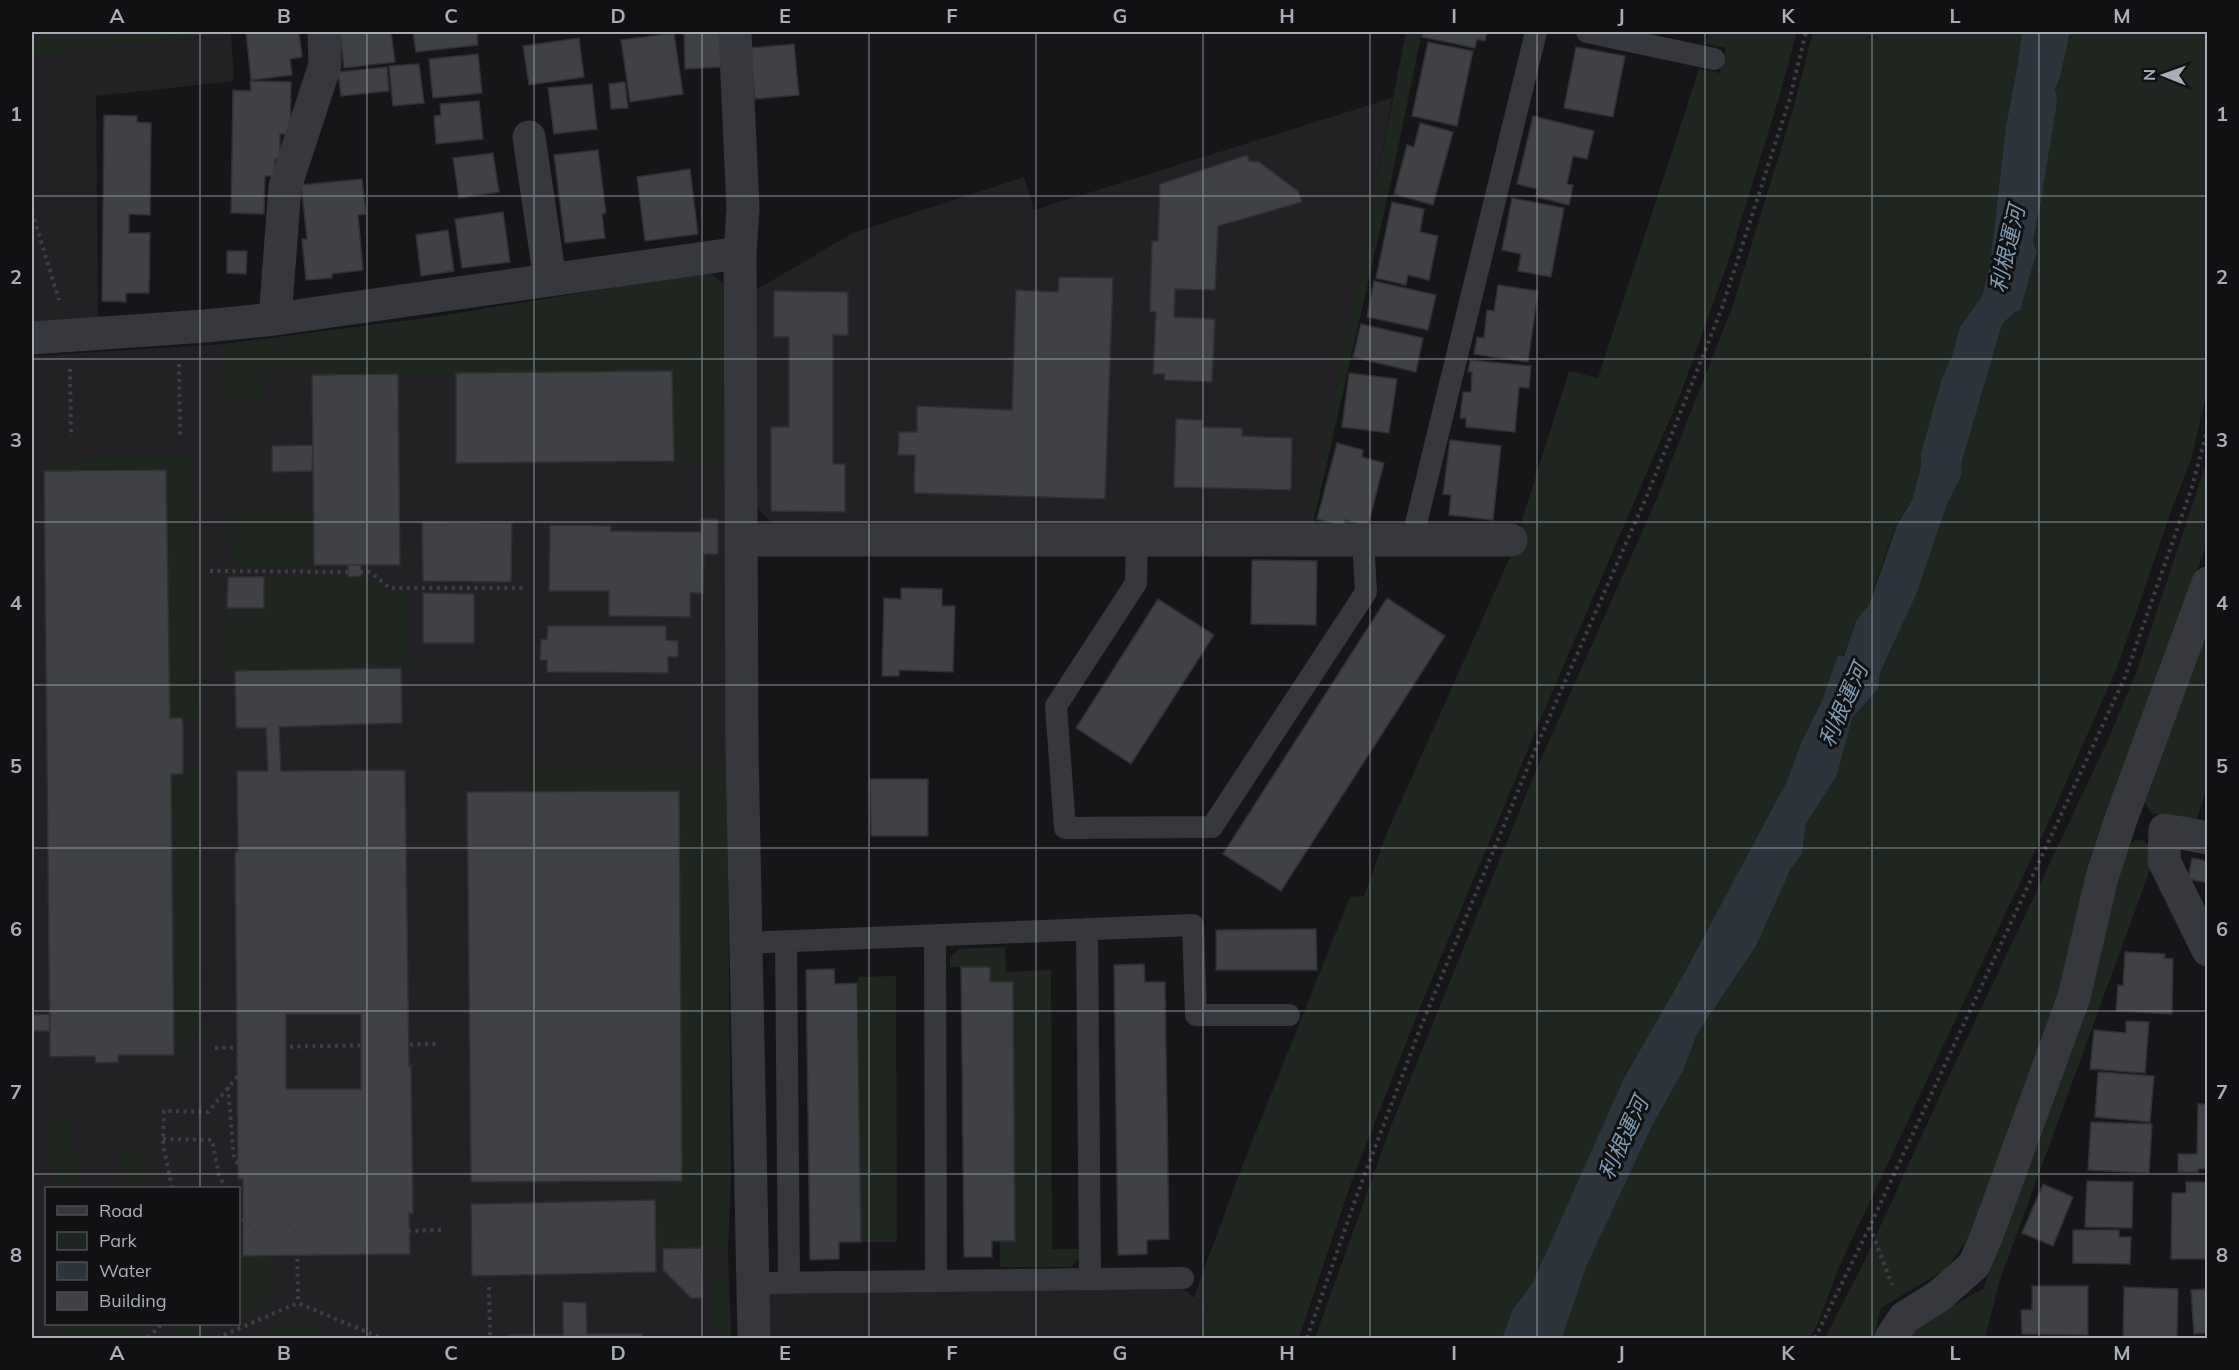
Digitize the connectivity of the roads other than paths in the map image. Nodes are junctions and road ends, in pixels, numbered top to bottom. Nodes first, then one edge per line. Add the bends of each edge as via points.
1 (324, 32) edge
2 (735, 32) edge
3 (1536, 32) edge
4 (1587, 32) edge
5 (1714, 59) dead end
6 (529, 137) dead end
7 (740, 253) junction
8 (550, 280) junction
9 (275, 319) junction
10 (32, 338) edge
11 (742, 540) junction
12 (1137, 540) junction
13 (1363, 540) junction
14 (1412, 540) junction
15 (1511, 540) dead end
16 (2208, 583) edge
17 (2121, 819) junction
18 (2165, 830) junction
19 (2208, 838) edge
20 (1087, 929) junction
21 (935, 936) junction
22 (786, 941) junction
23 (746, 943) junction
24 (2208, 950) edge
25 (1289, 1015) dead end
26 (1183, 1278) dead end
27 (1090, 1279) junction
28 (936, 1281) junction
29 (753, 1282) junction
30 (789, 1282) junction
31 (1897, 1328) edge
32 (754, 1338) edge

1 - 9 street via 325,65 285,186
2 - 7 street via 743,208
3 - 14 lane
4 - 5 lane
6 - 8 street
7 - 8 street
7 - 11 street
8 - 9 street
9 - 10 street
11 - 12 street
11 - 23 street
12 - 13 street
12 - 13 lane via 1136,583 1056,706 1065,828 1212,827 1366,592
13 - 14 street
14 - 15 street
16 - 17 street
17 - 18 street
17 - 31 street via 2102,877 2074,997 1974,1265
18 - 19 street
18 - 24 street via 2164,861
20 - 21 lane
20 - 25 lane via 1193,925 1196,1015
20 - 27 lane
21 - 22 lane
21 - 28 lane
22 - 23 lane
22 - 30 lane
23 - 29 street
26 - 27 lane
27 - 28 lane
28 - 30 lane
29 - 30 lane
29 - 32 street

